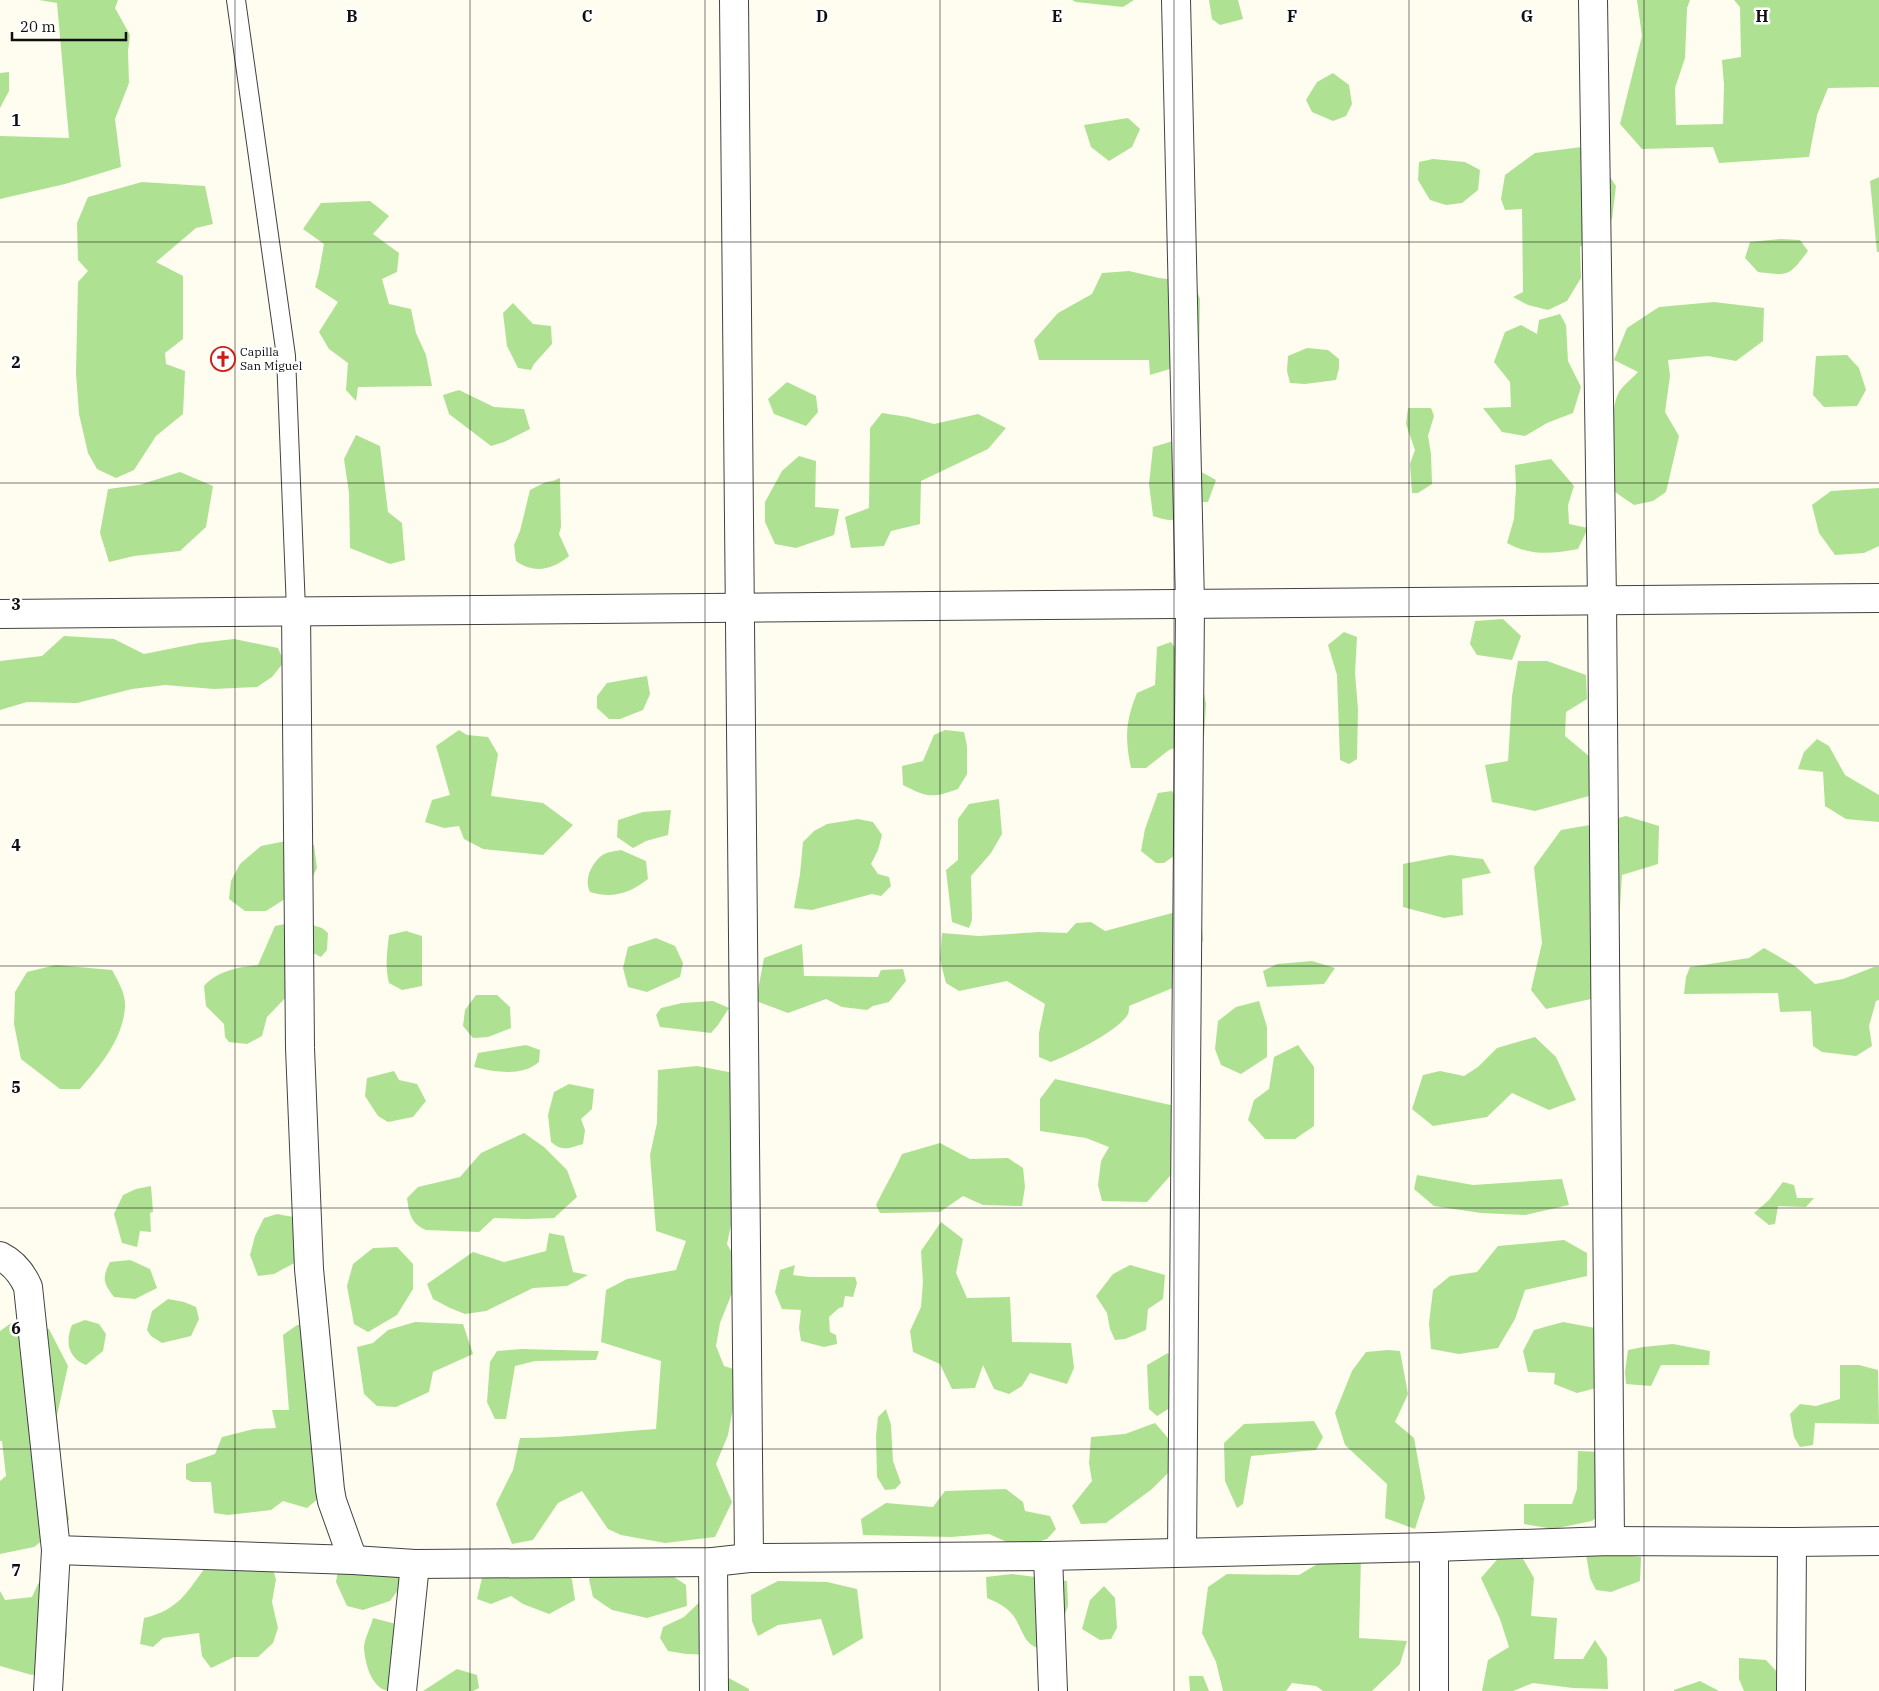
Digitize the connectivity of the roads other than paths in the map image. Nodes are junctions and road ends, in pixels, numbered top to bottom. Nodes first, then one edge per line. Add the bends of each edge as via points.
1 (236, 0) edge
2 (734, 0) edge
3 (1176, 0) edge
4 (1593, 0) edge
5 (1879, 598) edge
6 (1602, 601) junction
7 (1190, 604) junction
8 (740, 608) junction
9 (296, 610) junction
10 (0, 614) edge
11 (0, 1256) edge
12 (1610, 1541) junction
13 (1879, 1541) edge
14 (1792, 1542) junction
15 (1434, 1547) junction
16 (56, 1550) junction
17 (1182, 1552) junction
18 (1048, 1556) junction
19 (749, 1558) junction
20 (353, 1560) junction
21 (713, 1562) junction
22 (415, 1564) junction
23 (48, 1691) edge
24 (402, 1691) edge
25 (714, 1691) edge
26 (1053, 1691) edge
27 (1434, 1691) edge
28 (1791, 1691) edge

1 - 9 lane via 286,356
2 - 8 street
3 - 7 street
4 - 6 street
5 - 6 street
6 - 7 street
6 - 12 street
7 - 8 street
7 - 17 street
8 - 9 street
8 - 19 street
9 - 10 street
9 - 20 street via 300,1048 309,1269 330,1490
11 - 16 street via 14,1266 28,1287
12 - 14 street
12 - 15 street
13 - 14 street
14 - 28 street
15 - 17 street
15 - 27 street
16 - 20 street
16 - 23 street
17 - 18 street
18 - 19 street
18 - 26 street
19 - 21 street
20 - 22 street
21 - 22 street
21 - 25 street
22 - 24 street

